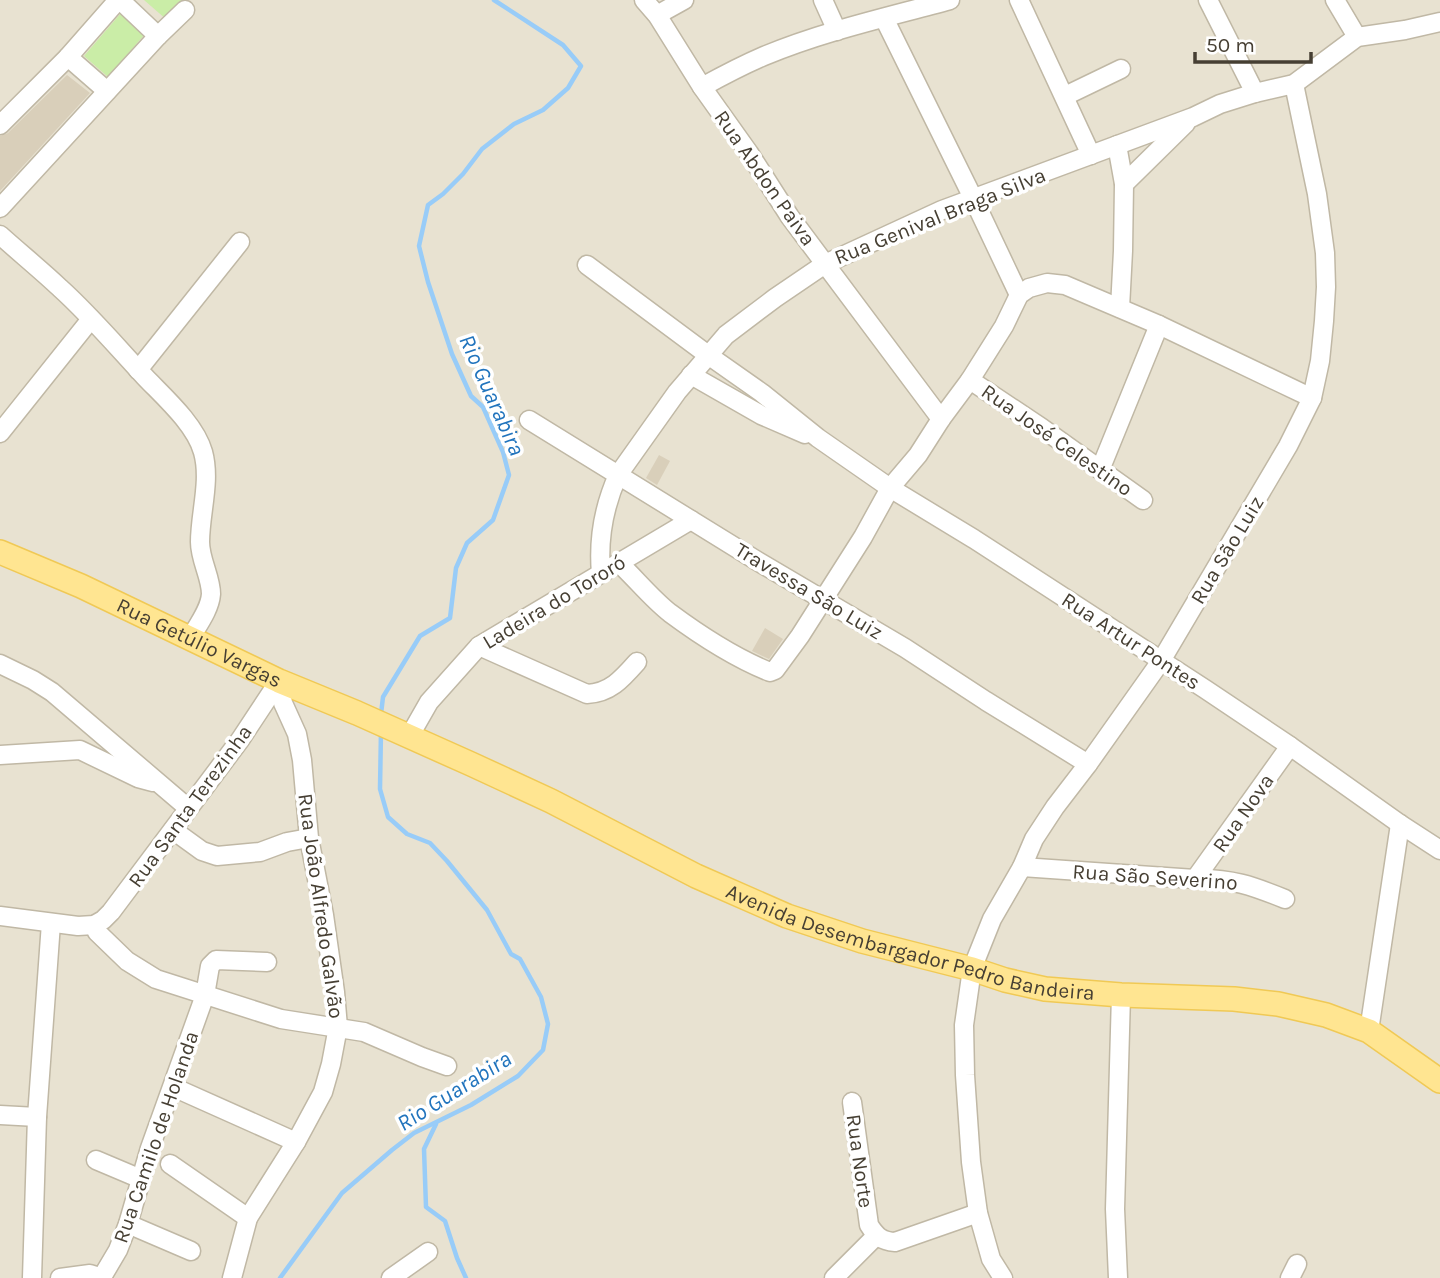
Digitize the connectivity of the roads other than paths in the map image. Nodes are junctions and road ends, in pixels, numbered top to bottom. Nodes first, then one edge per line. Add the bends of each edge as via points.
1 (119, 0) edge
2 (644, 0) edge
3 (684, 0) edge
4 (823, 0) edge
5 (950, 0) edge
6 (1019, 0) edge
7 (1208, 0) edge
8 (1335, 0) edge
9 (185, 10) dead end
10 (657, 15) junction
11 (884, 18) junction
12 (1440, 22) edge
13 (837, 31) junction
14 (158, 36) junction
15 (1357, 37) junction
16 (68, 57) junction
17 (1121, 69) dead end
18 (1294, 84) junction
19 (702, 87) junction
20 (107, 91) junction
21 (1255, 93) junction
22 (1065, 96) junction
23 (1193, 117) junction
24 (0, 125) edge
25 (1117, 145) junction
26 (1091, 155) junction
27 (1124, 184) junction
28 (973, 198) junction
29 (0, 208) edge
30 (0, 235) edge
31 (240, 242) dead end
32 (825, 264) junction
33 (587, 265) dead end
34 (1019, 295) junction
35 (1120, 309) junction
36 (91, 319) junction
37 (1159, 325) junction
38 (708, 355) junction
39 (138, 370) junction
40 (691, 375) junction
41 (970, 380) junction
42 (1312, 398) junction
43 (940, 419) junction
44 (529, 420) dead end
45 (0, 433) edge
46 (818, 438) junction
47 (1100, 470) junction
48 (618, 475) junction
49 (890, 488) junction
50 (1143, 500) dead end
51 (691, 520) junction
52 (0, 552) edge
53 (620, 562) junction
54 (601, 573) junction
55 (823, 599) junction
56 (191, 637) junction
57 (479, 646) junction
58 (1161, 661) junction
59 (637, 662) dead end
60 (0, 664) edge
61 (279, 681) junction
62 (404, 734) junction
63 (1290, 746) junction
64 (0, 755) edge
65 (1088, 764) junction
66 (160, 784) junction
67 (188, 808) junction
68 (1400, 824) junction
69 (173, 830) junction
70 (309, 838) junction
71 (1440, 850) edge
72 (1022, 867) junction
73 (1195, 879) junction
74 (1285, 899) dead end
75 (0, 916) edge
76 (51, 923) junction
77 (93, 925) junction
78 (267, 962) dead end
79 (972, 969) junction
80 (205, 995) junction
81 (1121, 995) junction
82 (338, 1027) junction
83 (1369, 1031) junction
84 (447, 1066) dead end
85 (1440, 1081) edge
86 (173, 1087) junction
87 (852, 1102) dead end
88 (0, 1115) edge
89 (37, 1117) junction
90 (296, 1142) junction
91 (96, 1160) dead end
92 (170, 1164) dead end
93 (141, 1179) junction
94 (978, 1213) junction
95 (248, 1218) junction
96 (128, 1224) junction
97 (876, 1236) junction
98 (191, 1251) dead end
99 (428, 1252) dead end
100 (32, 1278) edge
101 (60, 1278) edge
102 (102, 1278) edge
103 (232, 1278) edge
104 (391, 1278) edge
105 (834, 1278) edge
106 (1003, 1278) edge
107 (1118, 1278) edge

1 - 14 street
1 - 16 street
2 - 10 street, Rua Abdon Paiva
3 - 10 street
4 - 13 street
5 - 11 street
6 - 22 street
7 - 21 street
8 - 15 street
9 - 14 street
10 - 19 street, Rua Abdon Paiva
11 - 13 street
11 - 28 street
12 - 15 street
13 - 19 street via 767,54
14 - 20 street
15 - 18 street, Rua Genival Braga Silva
16 - 20 street
16 - 24 street
17 - 22 street
18 - 21 street, Rua Genival Braga Silva
18 - 42 street, Rua São Luiz via 1325,253 1324,321
19 - 32 street, Rua Abdon Paiva
20 - 29 street
21 - 23 street, Rua Genival Braga Silva
22 - 26 street
23 - 25 street, Rua Genival Braga Silva
23 - 27 street, Rua Genival Braga Silva
25 - 26 street, Rua Genival Braga Silva
25 - 27 street
26 - 28 street, Rua Genival Braga Silva
27 - 35 street
28 - 32 street, Rua Genival Braga Silva
28 - 34 street
30 - 36 street
31 - 39 street
32 - 38 street, Rua Genival Braga Silva via 726,335
32 - 43 street, Rua Abdon Paiva
33 - 38 street, Rua Artur Pontes
34 - 35 street via 1038,285 1059,283
34 - 41 street
35 - 37 street
36 - 39 street
36 - 45 street
37 - 42 street
37 - 47 street
38 - 40 street, Rua Genival Braga Silva
38 - 46 street, Rua Artur Pontes
39 - 56 street via 183,419 203,453 200,549 211,596
40 - 46 street, Rua Artur Pontes via 761,415
40 - 48 street, Rua Genival Braga Silva
41 - 43 street
41 - 47 street, Rua José Celestino
42 - 58 street, Rua São Luiz
43 - 49 street
44 - 48 street, Travessa São Luiz
46 - 49 street, Rua Artur Pontes
47 - 50 street, Rua José Celestino
48 - 51 street, Travessa São Luiz
48 - 54 street, Rua Genival Braga Silva via 601,533
49 - 55 street
49 - 58 street, Rua Artur Pontes
51 - 53 street, Ladeira do Tororó
51 - 55 street, Travessa São Luiz
52 - 56 main road, Rua Getúlio Vargas
53 - 54 street, Ladeira do Tororó
53 - 55 street via 668,612 770,671
54 - 57 street, Ladeira do Tororó
55 - 65 street, Travessa São Luiz
56 - 61 main road, Rua Getúlio Vargas
57 - 59 street via 587,694 613,687
57 - 62 street, Ladeira do Tororó
58 - 63 street, Rua Artur Pontes
58 - 65 street, Rua São Luiz
60 - 66 street via 52,692
61 - 62 main road, Rua Getúlio Vargas
61 - 67 street, Rua Santa Terezinha
61 - 70 street, Rua João Alfredo Galvão via 302,760
62 - 79 main road, Avenida Desembargador Pedro Bandeira via 787,916
63 - 68 street, Rua Artur Pontes
63 - 73 street, Rua Nova
64 - 66 street via 80,750
65 - 72 street, Rua São Luiz via 1034,839
66 - 67 street
67 - 69 street, Rua Santa Terezinha
68 - 71 street, Rua Artur Pontes
68 - 83 street
69 - 70 street via 217,856 260,852
69 - 77 street, Rua Santa Terezinha via 111,912
70 - 82 street, Rua João Alfredo Galvão
72 - 73 street, Rua São Severino
72 - 79 street, Rua São Luiz via 992,919
73 - 74 street, Rua São Severino via 1251,885
75 - 76 street
76 - 77 street
76 - 89 street
77 - 80 street via 127,961 156,979
78 - 80 street, Rua Camilo de Holanda via 216,960 210,966
79 - 81 main road, Avenida Desembargador Pedro Bandeira via 1045,989
79 - 94 street, Rua São Luiz via 964,1025 965,1075
80 - 82 street via 281,1018
80 - 86 street, Rua Camilo de Holanda
81 - 83 main road, Avenida Desembargador Pedro Bandeira via 1278,1004
81 - 107 street via 1115,1209
82 - 84 street via 364,1032
82 - 90 street, Rua João Alfredo Galvão via 323,1093
83 - 85 main road, Avenida Desembargador Pedro Bandeira
86 - 90 street
86 - 93 street, Rua Camilo de Holanda
87 - 97 street, Rua Norte via 869,1225
88 - 89 street
89 - 100 street
90 - 95 street, Rua João Alfredo Galvão
91 - 93 street
92 - 95 street
93 - 96 street, Rua Camilo de Holanda
94 - 97 street, Rua Norte via 895,1242
94 - 106 street, Rua São Luiz via 991,1259
95 - 103 street, Rua João Alfredo Galvão
96 - 98 street
96 - 102 street, Rua Camilo de Holanda
97 - 105 street
99 - 104 street
101 - 102 street via 90,1274

